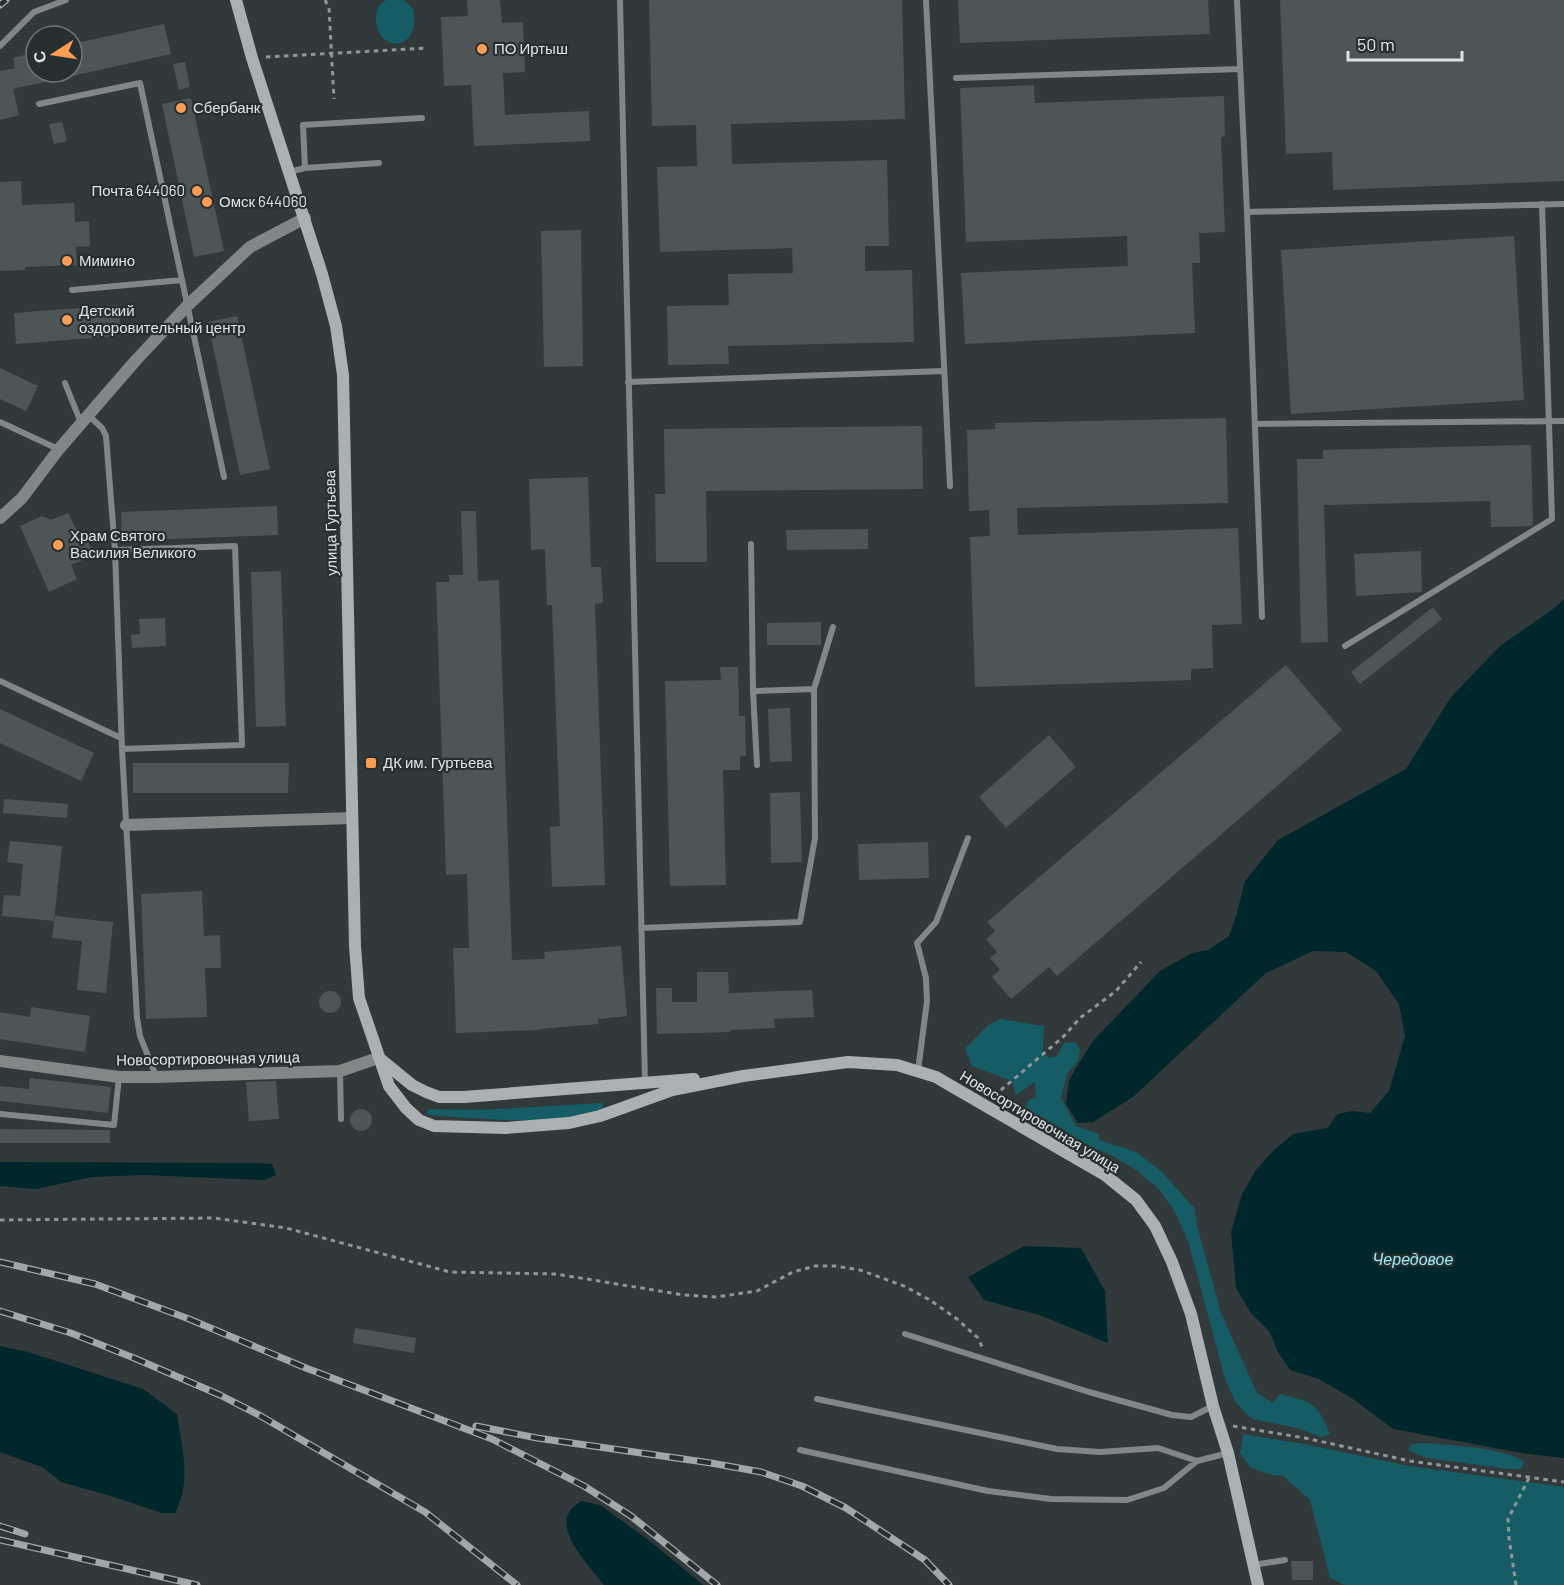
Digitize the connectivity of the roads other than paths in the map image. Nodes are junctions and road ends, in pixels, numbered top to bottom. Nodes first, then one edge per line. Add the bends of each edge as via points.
1 (66, 0) edge
2 (236, 0) edge
3 (620, 0) edge
4 (926, 0) edge
5 (1237, 0) edge
6 (0, 46) edge
7 (1240, 69) junction
8 (956, 78) dead end
9 (39, 104) dead end
10 (422, 118) dead end
11 (379, 164) dead end
12 (305, 168) junction
13 (289, 172) junction
14 (1542, 204) junction
15 (1564, 204) edge
16 (1247, 212) junction
17 (305, 218) junction
18 (182, 280) junction
19 (72, 290) dead end
20 (188, 305) junction
21 (944, 371) junction
22 (628, 382) junction
23 (65, 383) dead end
24 (84, 419) junction
25 (0, 422) edge
26 (1549, 422) junction
27 (1564, 422) edge
28 (1255, 424) junction
29 (59, 450) junction
30 (224, 477) dead end
31 (950, 486) dead end
32 (0, 518) edge
33 (752, 544) dead end
34 (115, 550) junction
35 (1262, 616) dead end
36 (833, 627) dead end
37 (1345, 646) dead end
38 (0, 681) edge
39 (814, 689) junction
40 (753, 691) junction
41 (122, 738) junction
42 (122, 749) junction
43 (757, 765) dead end
44 (352, 818) junction
45 (126, 825) junction
46 (968, 838) dead end
47 (641, 928) junction
48 (378, 1058) junction
49 (0, 1061) edge
50 (340, 1071) junction
51 (918, 1071) junction
52 (743, 1076) junction
53 (119, 1077) junction
54 (156, 1077) junction
55 (645, 1082) junction
56 (0, 1114) edge
57 (340, 1119) dead end
58 (905, 1334) dead end
59 (817, 1398) dead end
60 (1213, 1406) junction
61 (800, 1450) dead end
62 (1228, 1454) junction
63 (1197, 1461) junction
64 (1285, 1560) dead end
65 (1253, 1565) junction
66 (1258, 1585) edge

1 - 6 lane via 34,12
2 - 13 main road, улица Гуртьева
3 - 22 lane
4 - 21 lane
5 - 7 lane
7 - 8 lane
7 - 16 lane
9 - 18 lane via 140,82
10 - 12 lane via 303,125
11 - 12 lane
12 - 13 lane
13 - 17 main road, улица Гуртьева
14 - 15 lane
14 - 16 lane
14 - 26 lane
16 - 28 lane
17 - 20 street via 250,247
17 - 44 main road, улица Гуртьева via 336,326 343,375
18 - 19 lane
18 - 20 lane
20 - 24 street
20 - 30 lane
21 - 22 lane
21 - 31 lane
22 - 47 lane
23 - 24 lane
24 - 29 street
24 - 34 lane via 102,428 106,436
25 - 29 lane
26 - 27 lane
26 - 28 lane
26 - 37 lane via 1552,519
28 - 35 lane
29 - 32 street via 22,498
33 - 40 lane
34 - 41 lane
34 - 42 lane via 235,546 242,745
36 - 39 lane
38 - 41 lane
39 - 40 lane
39 - 47 lane via 815,838 800,922
40 - 43 lane
41 - 42 lane
42 - 45 lane
44 - 45 street
44 - 48 main road, улица Гуртьева via 359,998
45 - 54 lane via 137,1018
46 - 51 lane via 936,922 917,943 927,1001
47 - 55 lane
48 - 50 street, Новосортировочная улица
48 - 52 main road, Новосортировочная улица via 389,1086 406,1108 419,1120 434,1126 506,1128 569,1123 672,1090
48 - 55 main road, Новосортировочная улица via 412,1085 439,1097
49 - 53 street, Новосортировочная улица
50 - 54 street, Новосортировочная улица
50 - 57 lane
51 - 52 main road, Новосортировочная улица via 897,1065 848,1062
51 - 60 main road, Новосортировочная улица via 936,1077 1105,1175 1136,1200 1155,1226 1172,1262 1191,1314
52 - 55 main road, Новосортировочная улица
53 - 54 street, Новосортировочная улица
53 - 56 lane via 114,1125
58 - 60 lane via 1172,1415 1191,1417
59 - 63 lane via 1057,1449 1100,1452 1158,1448
60 - 62 main road, Новосортировочная улица
61 - 63 lane via 988,1491 1051,1499 1127,1500 1164,1488
62 - 63 lane
62 - 65 main road, Новосортировочная улица
64 - 65 lane
65 - 66 main road, Новосортировочная улица

